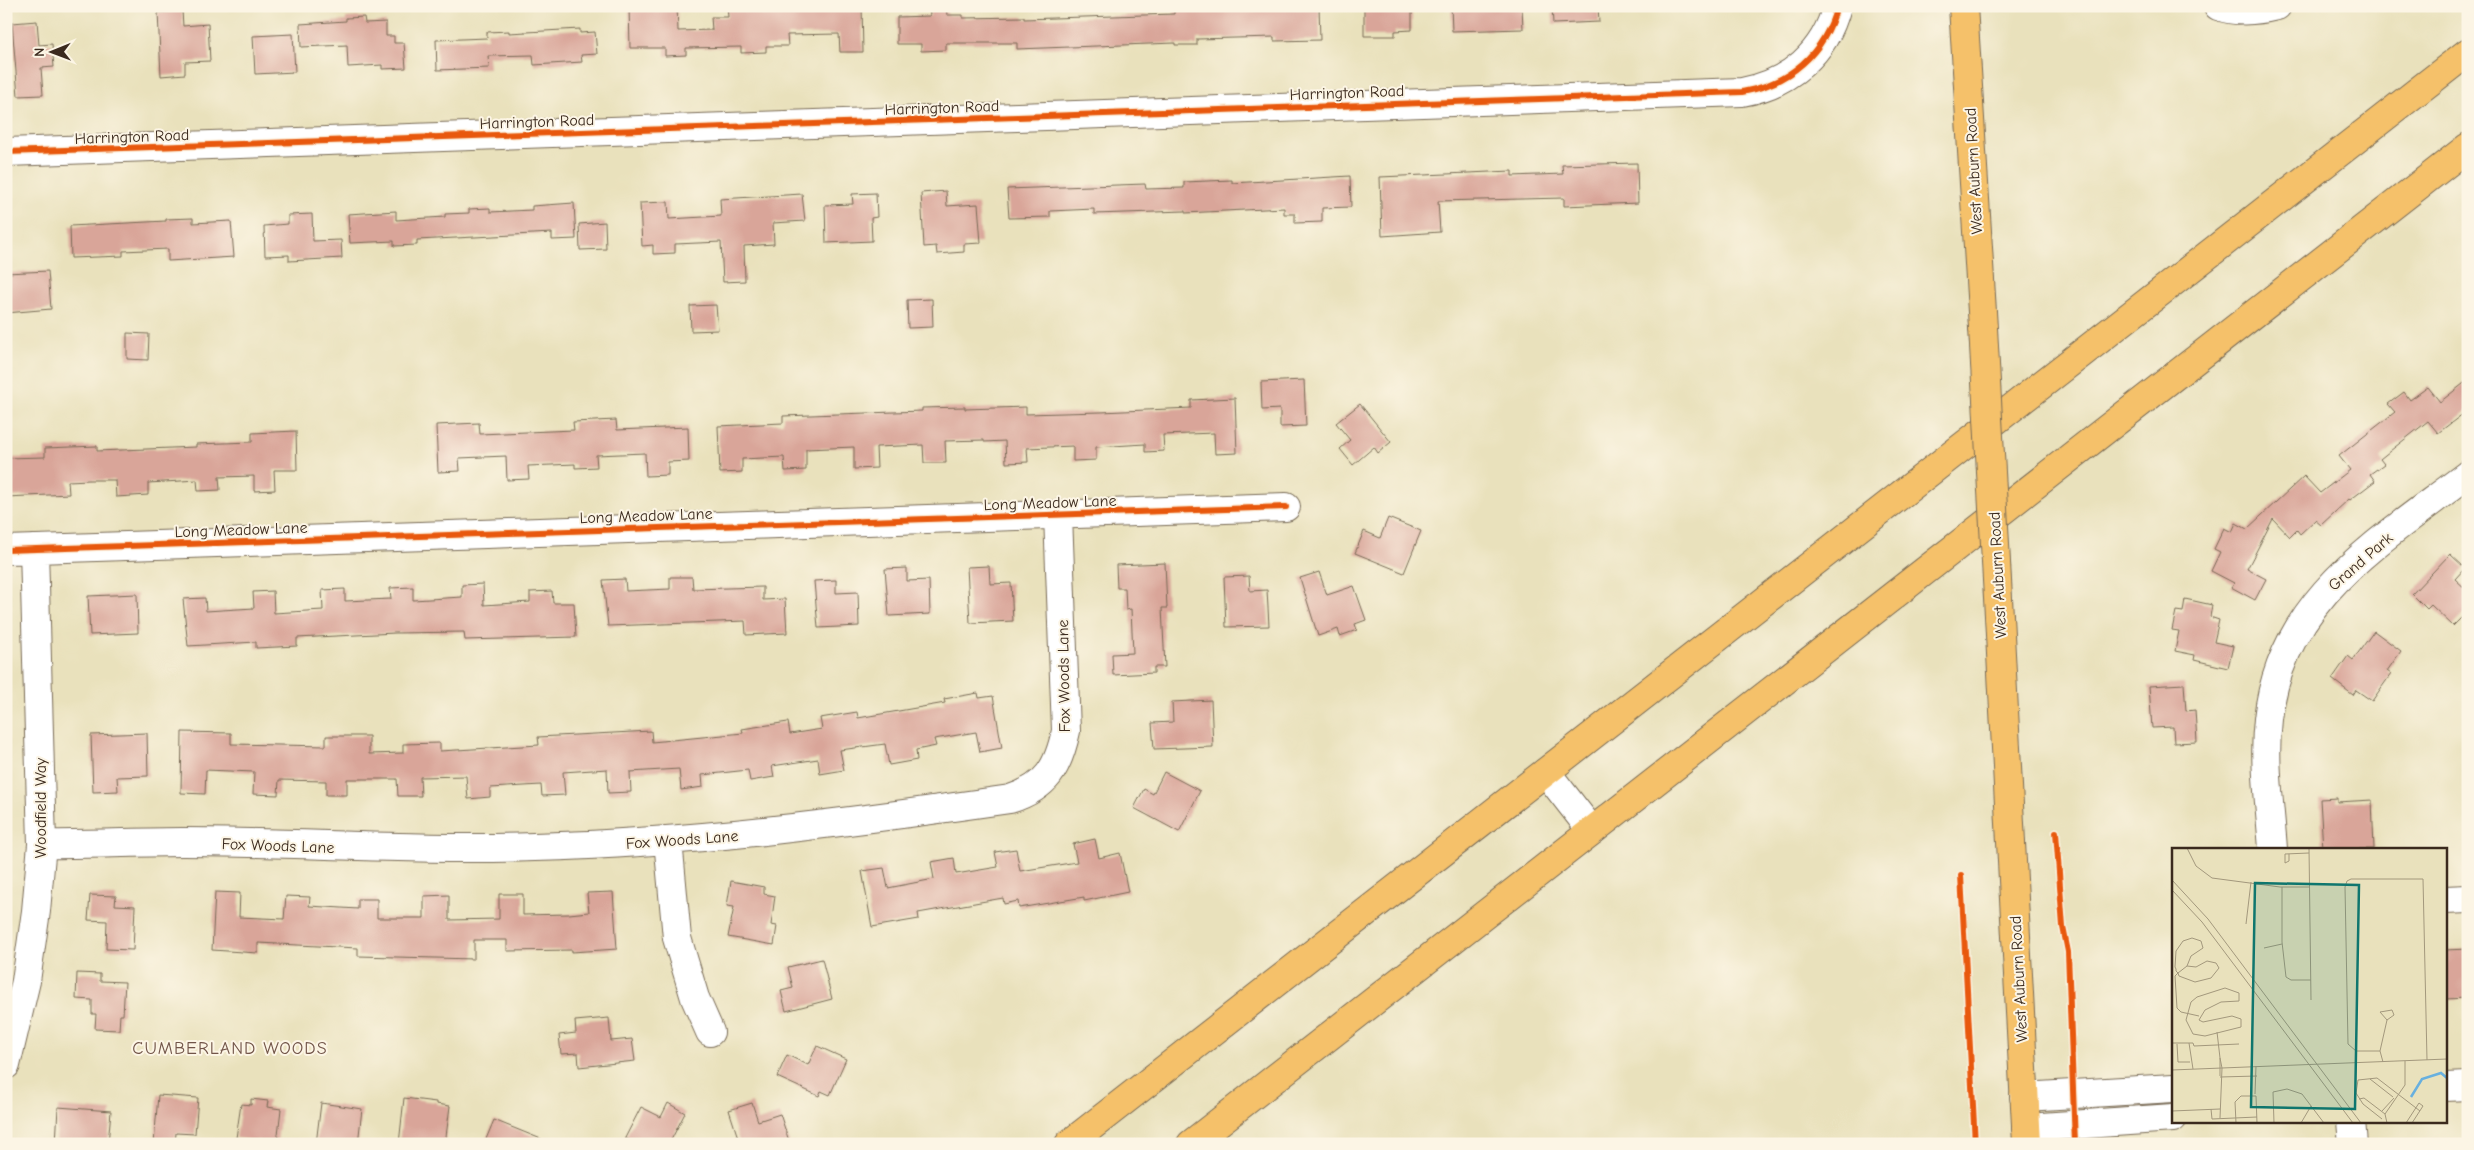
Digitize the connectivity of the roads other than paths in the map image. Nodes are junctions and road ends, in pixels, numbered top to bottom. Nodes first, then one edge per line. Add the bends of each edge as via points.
1 (1837, 6) edge
2 (1963, 6) edge
3 (2218, 6) edge
4 (2277, 6) edge
5 (2468, 52) edge
6 (2468, 147) edge
7 (6, 152) edge
8 (2464, 486) edge
9 (1286, 507) dead end
10 (1058, 515) junction
11 (34, 549) junction
12 (6, 550) edge
13 (1546, 772) junction
14 (1592, 831) junction
15 (668, 840) junction
16 (42, 844) junction
17 (2273, 848) edge
18 (2468, 899) edge
19 (2446, 900) edge
20 (710, 1032) dead end
21 (6, 1065) edge
22 (2468, 1086) edge
23 (2446, 1087) edge
24 (2172, 1088) edge
25 (2134, 1090) junction
26 (2024, 1097) junction
27 (2172, 1118) edge
28 (2351, 1122) edge
29 (2135, 1132) edge
30 (2026, 1136) edge
31 (1070, 1144) edge
32 (1192, 1144) edge
33 (2352, 1144) edge

1 - 7 street, Harrington Road via 1825,36 1797,70 1762,89 1742,92
2 - 26 main road, West Auburn Road, bridge
3 - 4 street via 2229,10 2261,10
5 - 13 main road
6 - 14 main road
8 - 17 street, Grand Park via 2347,569 2308,612 2287,649 2274,687 2268,719
9 - 10 street, Long Meadow Lane
10 - 11 street, Long Meadow Lane
10 - 15 street, Fox Woods Lane via 1066,731 1058,760 1046,779 1029,793 1010,799 752,834
11 - 12 street, Long Meadow Lane
11 - 16 street, Woodfield Way
13 - 14 street
13 - 31 main road
14 - 32 main road
15 - 16 street, Fox Woods Lane via 464,848 183,842
15 - 20 street via 677,938
16 - 21 street, Woodfield Way via 30,954
18 - 19 street
22 - 23 street
24 - 25 street
25 - 26 street
25 - 29 street
26 - 30 main road, West Auburn Road
27 - 29 street
28 - 33 street
29 - 30 street

